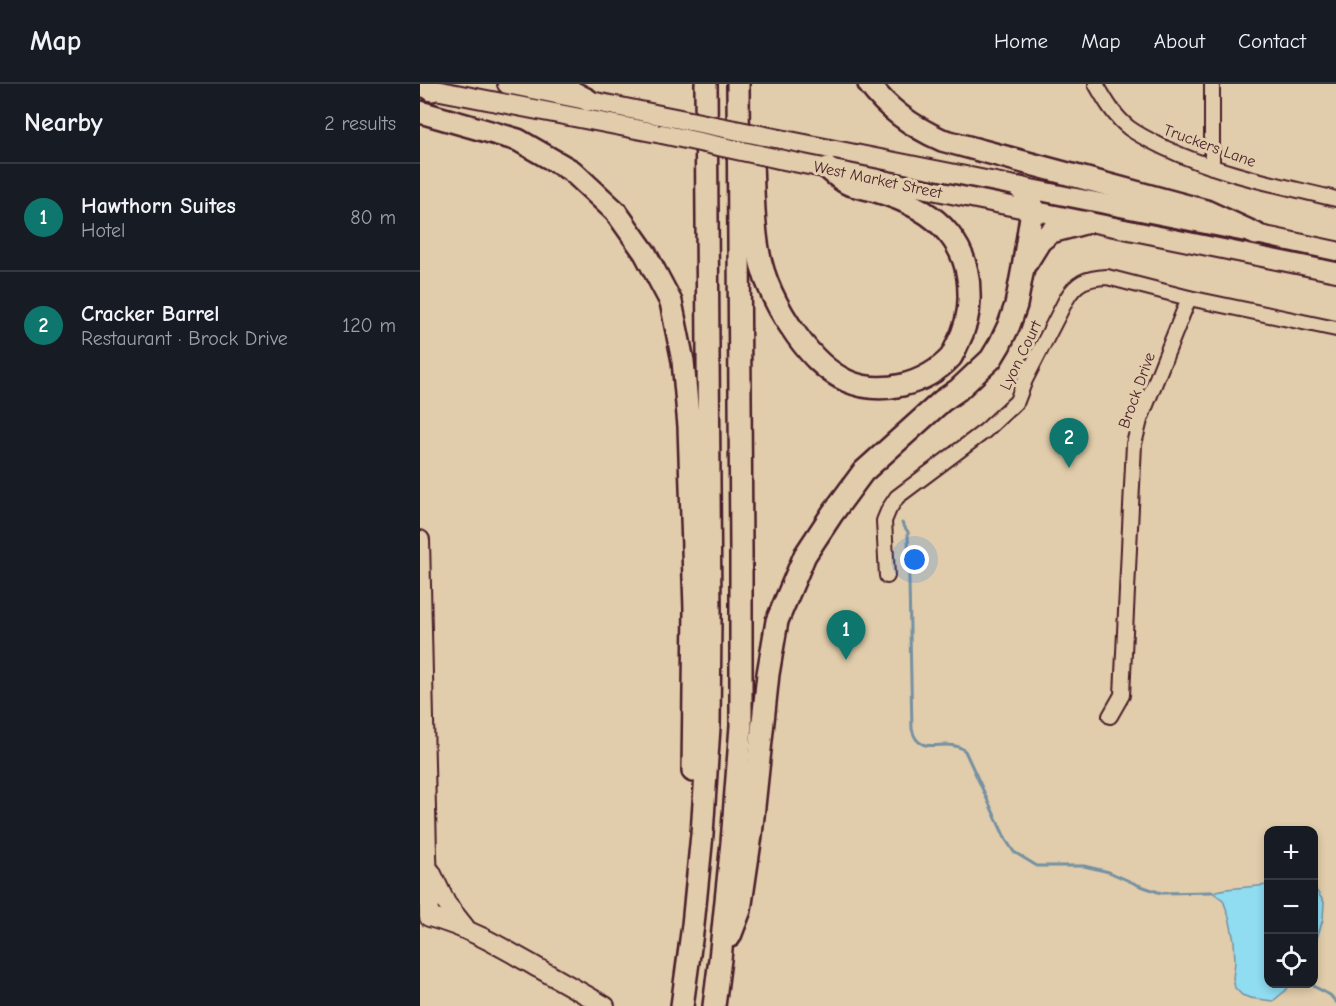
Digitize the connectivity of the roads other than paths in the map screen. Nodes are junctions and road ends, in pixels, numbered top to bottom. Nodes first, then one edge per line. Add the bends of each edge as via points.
1 (507, 84) edge
2 (557, 84) edge
3 (692, 84) edge
4 (706, 84) edge
5 (738, 84) edge
6 (868, 84) edge
7 (1096, 84) edge
8 (1212, 84) edge
9 (426, 87) edge
10 (588, 100) junction
11 (420, 112) edge
12 (1212, 167) junction
13 (827, 168) junction
14 (1020, 188) junction
15 (1336, 199) edge
16 (1032, 210) junction
17 (707, 218) junction
18 (1088, 222) junction
19 (1256, 234) junction
20 (1336, 251) edge
21 (1023, 268) junction
22 (1336, 272) edge
23 (1189, 298) junction
24 (1336, 329) edge
25 (420, 540) edge
26 (887, 576) dead end
27 (1110, 716) dead end
28 (702, 834) junction
29 (423, 863) edge
30 (425, 916) edge
31 (466, 929) junction
32 (720, 959) junction
33 (683, 998) edge
34 (605, 1006) edge
35 (714, 1006) edge

1 - 10 main road, West Market Street
2 - 10 highway
3 - 17 highway via 694,161
4 - 17 highway
5 - 13 highway via 750,116 758,249 788,323 816,360 847,381 868,388 890,388 929,375 951,356 964,332 970,308 969,281 956,244 927,214 907,202 847,184
5 - 32 highway via 741,726
6 - 19 highway via 898,115 942,140 1206,211
7 - 12 street, Truckers Lane via 1129,128 1179,155
8 - 12 street
9 - 13 main road, West Market Street, bridge
10 - 14 main road, West Market Street, bridge
11 - 28 highway via 518,140 572,171 616,212 645,253 671,302 683,361 689,426 695,609 692,804
12 - 15 street, Truckers Lane
13 - 16 main road, West Market Street
14 - 16 highway via 1031,199
14 - 19 main road, West Market Street
16 - 18 main road, West Market Street
16 - 21 highway
17 - 28 highway via 710,617 709,727
18 - 21 highway via 1051,232 1040,241
18 - 22 main road, West Market Street
19 - 20 main road, West Market Street
21 - 32 highway via 1009,325 991,359 862,472 805,555 791,586 777,621 768,674 740,910
23 - 24 street
23 - 26 street, Lyon Court via 1107,277 1084,280 1072,290 1017,401 985,431 897,497 889,509 884,521
23 - 27 street, Brock Drive via 1134,444 1122,695
25 - 29 main road
28 - 33 highway
29 - 30 main road
29 - 31 main road
30 - 31 main road
31 - 34 main road
32 - 35 highway

